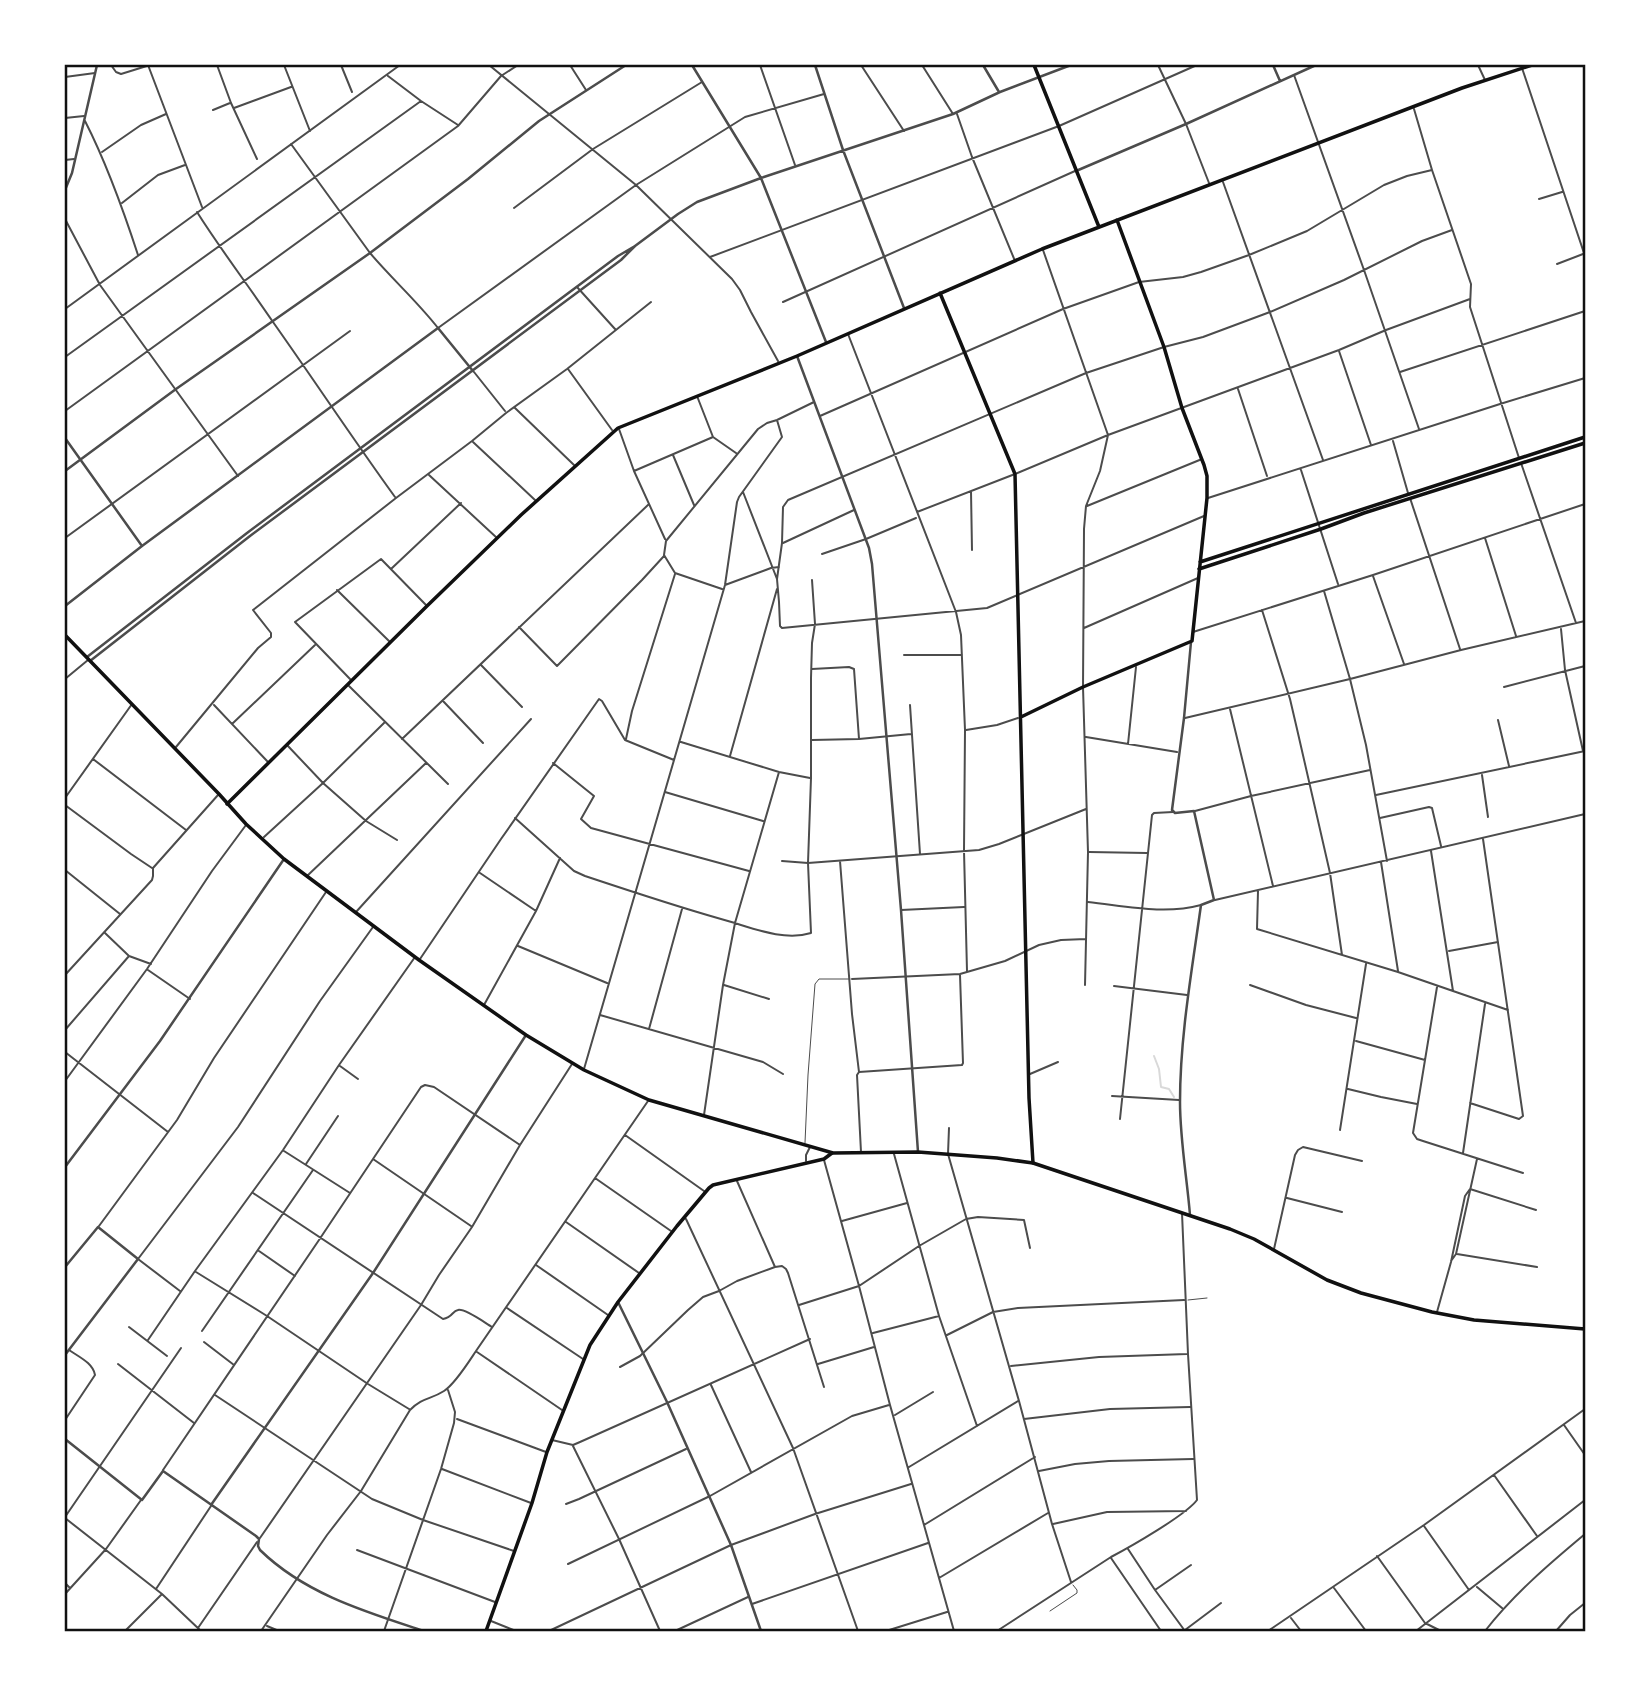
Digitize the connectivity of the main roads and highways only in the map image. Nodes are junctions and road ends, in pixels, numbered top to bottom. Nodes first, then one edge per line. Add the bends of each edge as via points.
1 (1034, 65) edge
2 (1532, 65) edge
3 (1117, 220) junction
4 (1098, 227) junction
5 (940, 293) junction
6 (1585, 437) edge
7 (1585, 443) edge
8 (1266, 544) junction
9 (1227, 553) junction
10 (1229, 559) junction
11 (1200, 562) junction
12 (1199, 569) junction
13 (65, 635) edge
14 (1021, 717) junction
15 (228, 804) junction
16 (833, 1153) junction
17 (1033, 1163) junction
18 (1585, 1329) edge
19 (486, 1631) edge

1 - 4 main road
2 - 3 main road
3 - 4 main road
3 - 11 main road via 1207,477
4 - 5 main road
5 - 14 main road via 1016,474
5 - 15 main road via 612,432 427,606
6 - 8 main road
7 - 8 main road
8 - 9 main road
8 - 10 main road
9 - 10 main road
9 - 11 main road
10 - 12 main road
11 - 12 main road
12 - 14 main road via 1192,641
13 - 15 main road
14 - 17 main road
15 - 16 main road via 306,877 572,1064 649,1100
16 - 17 main road via 918,1152
16 - 19 main road via 713,1185 608,1315 583,1359 551,1440
17 - 18 main road via 1230,1229 1344,1287 1475,1320

